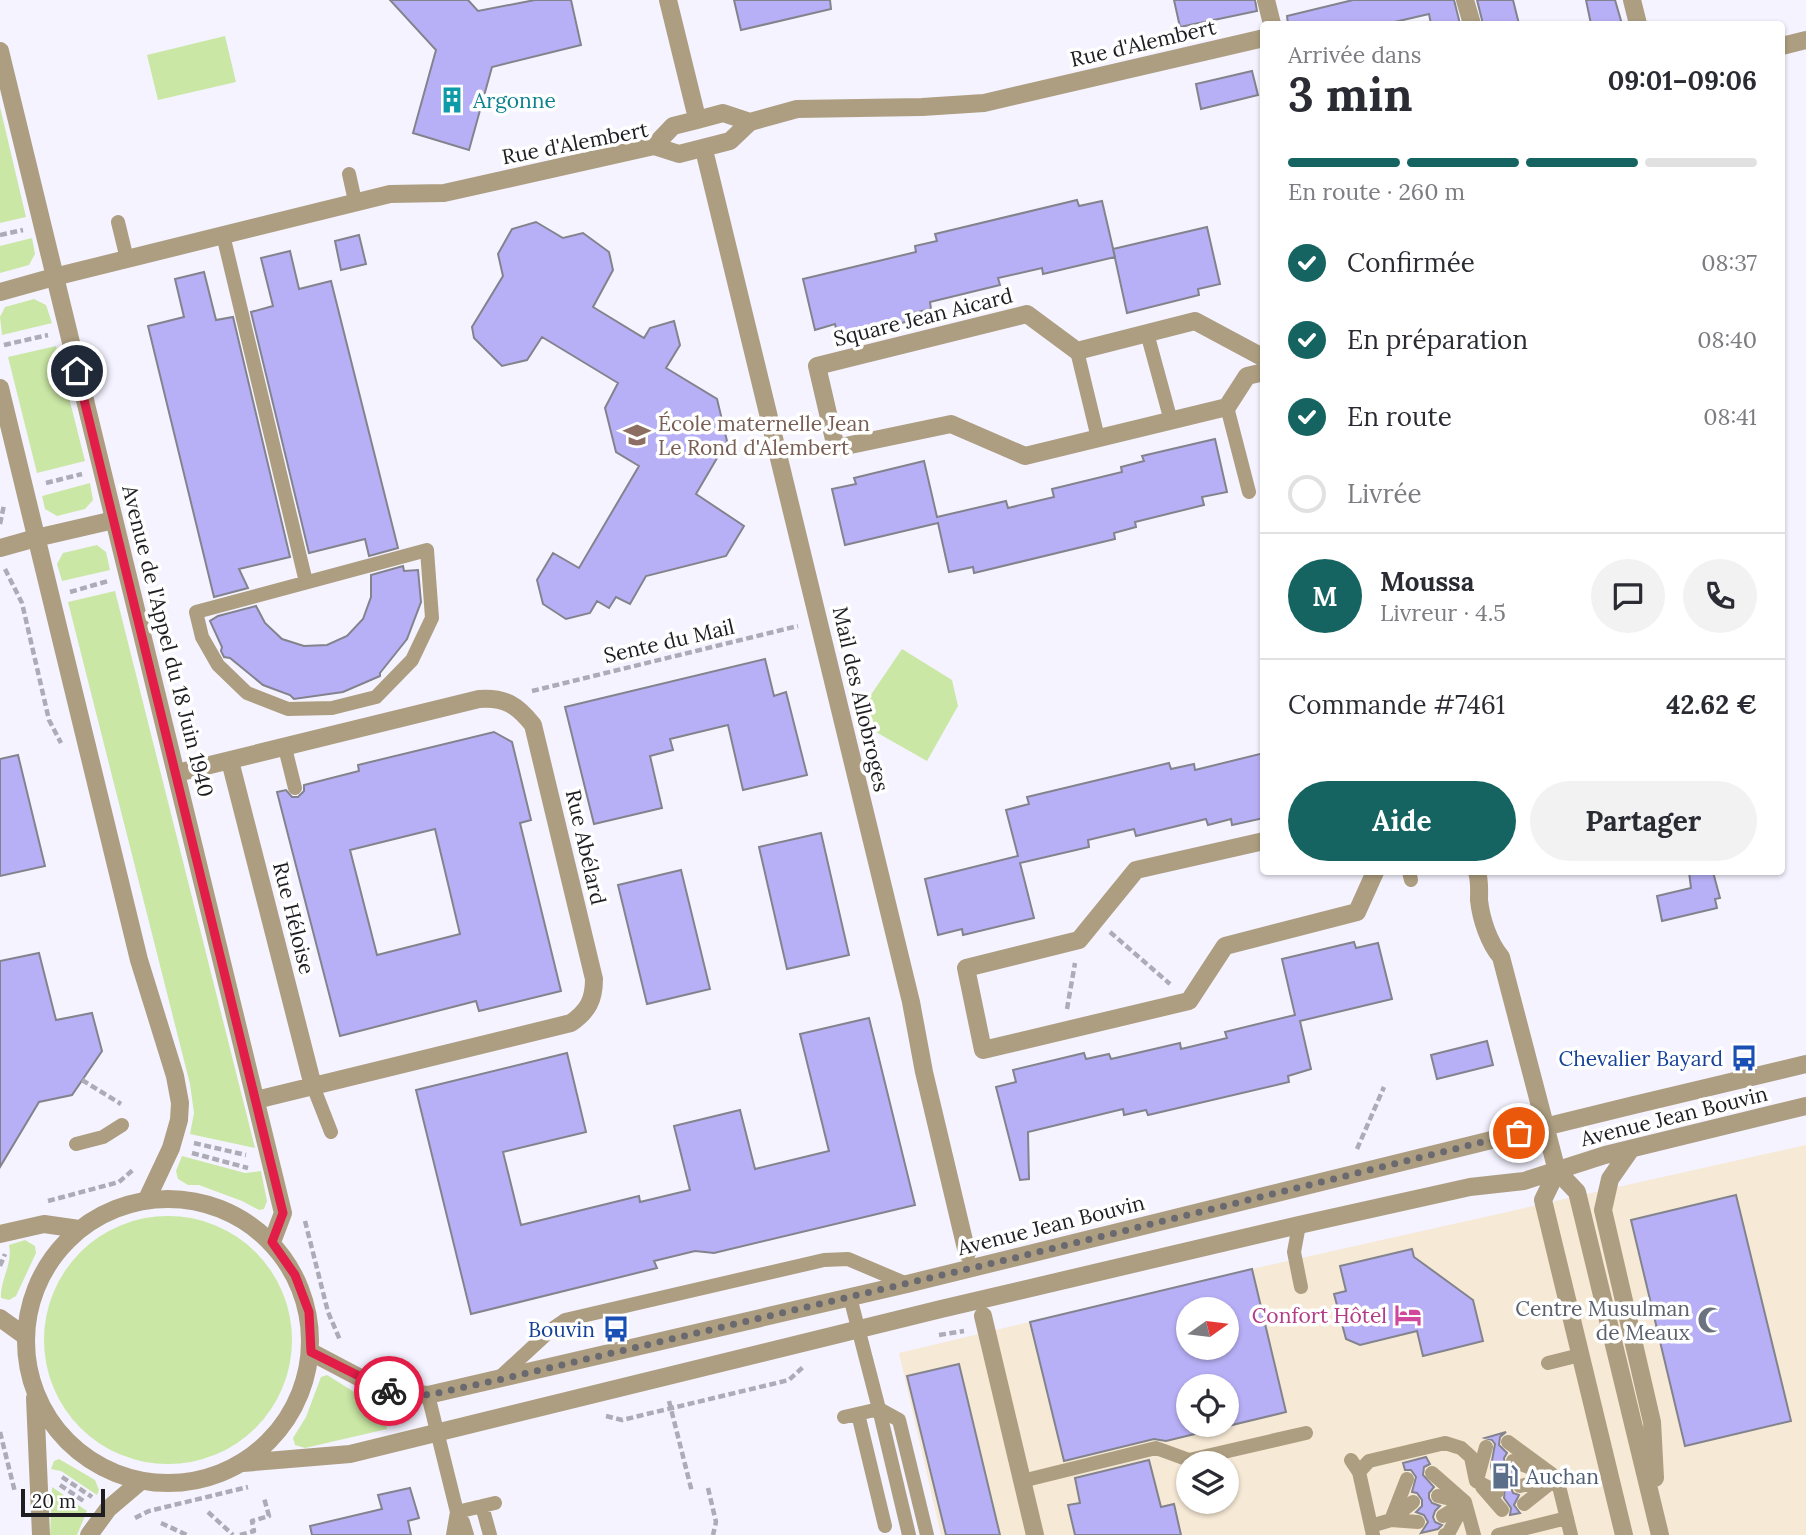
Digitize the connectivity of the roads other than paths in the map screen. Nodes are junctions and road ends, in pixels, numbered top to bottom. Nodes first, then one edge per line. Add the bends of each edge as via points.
1 (668, 0) edge
2 (1266, 0) edge
3 (1465, 0) edge
4 (1632, 0) edge
5 (1271, 21) edge
6 (1471, 21) edge
7 (1637, 21) edge
8 (1260, 39) edge
9 (1806, 40) edge
10 (1785, 45) edge
11 (0, 51) edge
12 (695, 110) dead end
13 (750, 122) junction
14 (654, 146) junction
15 (706, 158) dead end
16 (349, 174) dead end
17 (355, 201) junction
18 (118, 222) dead end
19 (223, 235) junction
20 (127, 259) junction
21 (54, 277) junction
22 (0, 292) edge
23 (1147, 333) junction
24 (1077, 351) junction
25 (1260, 356) edge
26 (1260, 373) edge
27 (0, 388) edge
28 (1227, 407) junction
29 (1171, 421) junction
30 (1098, 438) junction
31 (1248, 492) dead end
32 (114, 520) junction
33 (36, 538) junction
34 (0, 548) edge
35 (306, 582) junction
36 (285, 748) junction
37 (230, 761) junction
38 (177, 773) junction
39 (295, 788) dead end
40 (1260, 842) edge
41 (1374, 875) edge
42 (1478, 875) edge
43 (1806, 1064) edge
44 (313, 1086) junction
45 (256, 1100) junction
46 (1806, 1107) edge
47 (121, 1125) dead end
48 (1546, 1126) junction
49 (331, 1132) dead end
50 (76, 1144) dead end
51 (1631, 1149) junction
52 (1557, 1171) junction
53 (147, 1199) junction
54 (1299, 1226) junction
55 (79, 1229) junction
56 (0, 1234) edge
57 (272, 1242) junction
58 (967, 1253) dead end
59 (907, 1284) junction
60 (1301, 1287) dead end
61 (850, 1297) junction
62 (983, 1316) dead end
63 (0, 1318) edge
64 (858, 1329) junction
65 (25, 1336) junction
66 (311, 1352) junction
67 (1580, 1355) junction
68 (1548, 1363) dead end
69 (498, 1380) junction
70 (35, 1391) junction
71 (428, 1395) junction
72 (879, 1409) junction
73 (437, 1433) junction
74 (1306, 1433) dead end
75 (1508, 1442) dead end
76 (1486, 1447) dead end
77 (1513, 1461) dead end
78 (243, 1463) junction
79 (1491, 1466) dead end
80 (1432, 1473) dead end
81 (1557, 1478) junction
82 (1407, 1479) dead end
83 (141, 1480) junction
84 (1022, 1481) junction
85 (1476, 1481) junction
86 (1520, 1486) dead end
87 (1497, 1492) dead end
88 (1438, 1496) dead end
89 (1413, 1502) dead end
90 (1465, 1502) junction
91 (1524, 1504) dead end
92 (1502, 1510) dead end
93 (457, 1512) junction
94 (1443, 1516) dead end
95 (1391, 1520) junction
96 (886, 1526) dead end
97 (1658, 1527) edge
98 (1416, 1529) edge
99 (1372, 1530) edge
100 (1567, 1530) edge
101 (41, 1535) edge
102 (89, 1535) edge
103 (453, 1535) edge
104 (467, 1535) edge
105 (490, 1535) edge
106 (909, 1535) edge
107 (927, 1535) edge
108 (1035, 1535) edge
109 (1445, 1535) edge
110 (1474, 1535) edge
111 (1498, 1535) edge
112 (1624, 1535) edge

1 - 12 street
2 - 5 street
3 - 6 street
4 - 7 street
8 - 13 street, Rue d'Alembert via 984,103 797,109
9 - 10 street
11 - 21 street, Avenue de l'Appel du 18 Juin 1940
13 - 14 street, Rue d'Alembert via 730,141 680,154
13 - 14 street via 723,113 673,126
14 - 17 street, Rue d'Alembert via 443,193 390,194
15 - 58 street, Mail des Allobroges via 911,1002
16 - 17 lane
17 - 19 street, Rue d'Alembert
18 - 20 lane
19 - 20 street, Rue d'Alembert
19 - 35 lane
20 - 21 street, Rue d'Alembert
21 - 22 street, Rue d'Alembert
21 - 32 street, Avenue de l'Appel du 18 Juin 1940
23 - 24 street
23 - 25 street via 1195,321
23 - 29 lane
24 - 30 lane
24 - 30 street, Square Jean Aicard via 1027,314 817,366 836,448 951,424 1025,456
26 - 28 street via 1247,376
27 - 33 street
28 - 29 street, Square Jean Aicard
28 - 31 lane
29 - 30 street, Square Jean Aicard
32 - 33 street
32 - 38 street, Avenue de l'Appel du 18 Juin 1940
33 - 34 street
33 - 53 street via 139,960 180,1103 172,1148
35 - 35 lane via 427,550 432,618 412,660 376,697 332,708 288,709 247,693 218,665 202,637 196,612
36 - 37 street, Rue Abélard
36 - 39 lane
36 - 44 street, Rue Abélard via 479,699 507,700 522,710 533,725 594,979 591,1004 571,1023
37 - 38 street, Rue Abélard
37 - 44 street, Rue Héloise
38 - 45 street, Avenue de l'Appel du 18 Juin 1940
40 - 41 street via 1205,861 1136,870 1079,940 966,968 983,1050 1189,1000 1224,940 1357,912
42 - 48 street via 1485,923 1491,945 1502,957
43 - 48 street, Avenue Jean Bouvin
44 - 45 street, Rue Abélard
44 - 49 lane
45 - 57 street, Avenue de l'Appel du 18 Juin 1940 via 283,1213
46 - 51 street, Avenue Jean Bouvin
47 - 50 lane via 103,1137
48 - 52 street
48 - 59 street, Avenue Jean Bouvin
51 - 52 street, Avenue Jean Bouvin
51 - 97 street via 1610,1179 1603,1210 1653,1422
52 - 54 street, Avenue Jean Bouvin
52 - 67 street via 1543,1200
52 - 97 street via 1577,1192
53 - 55 street via 114,1208
53 - 57 street via 197,1200 238,1216
54 - 60 lane via 1294,1252
54 - 64 street, Avenue Jean Bouvin
55 - 56 street via 44,1224
55 - 65 street via 40,1277
57 - 66 street via 295,1275 309,1312
59 - 61 street, Avenue Jean Bouvin
59 - 69 lane via 848,1259 824,1260 565,1320
61 - 64 lane
61 - 69 street, Avenue Jean Bouvin
62 - 84 street
63 - 65 street
64 - 72 lane
64 - 73 street, Avenue Jean Bouvin
65 - 70 street
66 - 71 street, Avenue Jean Bouvin via 385,1391
66 - 78 street via 301,1396 277,1434
67 - 68 lane
67 - 112 street
69 - 71 street, Avenue Jean Bouvin
70 - 83 street via 50,1423 71,1447 105,1469
70 - 101 street
71 - 73 lane
72 - 96 lane via 850,1416
72 - 106 lane
72 - 107 lane via 899,1420
73 - 78 street, Avenue Jean Bouvin via 350,1454
73 - 93 lane
74 - 84 lane via 1189,1460 1156,1448
75 - 81 lane
76 - 85 lane
77 - 81 lane
78 - 83 street via 207,1479 168,1484
79 - 85 lane
80 - 90 lane
81 - 86 lane
81 - 91 lane
81 - 100 lane
82 - 95 lane
83 - 102 street via 108,1509
84 - 108 street
85 - 87 lane
85 - 92 lane
85 - 99 lane via 1471,1457 1445,1443 1355,1466
88 - 90 lane
89 - 95 lane
90 - 94 lane
90 - 109 lane
90 - 110 lane
93 - 103 lane
93 - 104 lane
93 - 105 lane via 489,1504
95 - 98 lane
95 - 99 lane
100 - 111 lane

